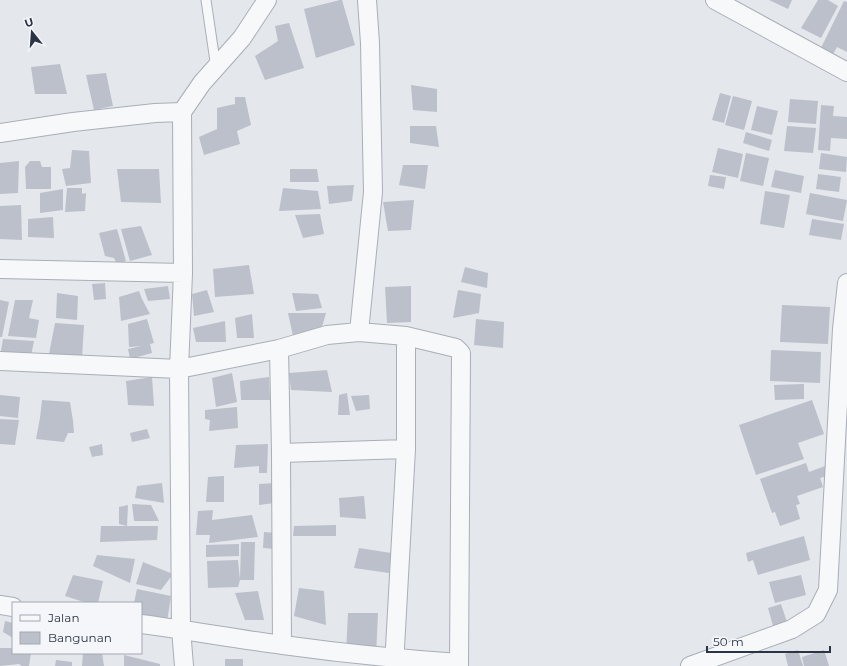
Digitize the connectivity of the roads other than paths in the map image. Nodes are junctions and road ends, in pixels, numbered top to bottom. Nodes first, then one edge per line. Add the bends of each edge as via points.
1 (206, 0) edge
2 (267, 0) edge
3 (367, 0) edge
4 (715, 0) edge
5 (216, 68) junction
6 (847, 72) edge
7 (182, 112) junction
8 (0, 133) edge
9 (0, 268) edge
10 (183, 273) junction
11 (847, 283) edge
12 (359, 332) junction
13 (406, 336) junction
14 (279, 349) junction
15 (0, 362) edge
16 (179, 369) junction
17 (406, 449) junction
18 (281, 453) junction
19 (0, 605) edge
20 (12, 607) edge
21 (142, 624) edge
22 (181, 629) junction
23 (282, 645) junction
24 (394, 662) edge
25 (459, 665) edge
26 (184, 666) edge
27 (690, 666) edge

1 - 5 lane
2 - 5 street via 242,38
3 - 12 street via 373,192
4 - 6 street
5 - 7 street
7 - 8 street via 73,122
7 - 10 street
9 - 10 street
10 - 16 street
11 - 27 street via 842,329 828,590 816,614 792,629
12 - 13 street
12 - 14 street via 327,335
13 - 17 street
13 - 25 street via 456,348 461,353
14 - 16 street
14 - 18 street
15 - 16 street
16 - 22 street
17 - 18 street
17 - 24 street
18 - 23 street
19 - 20 street
21 - 22 street
22 - 23 street
22 - 26 street
23 - 24 street
24 - 25 street

